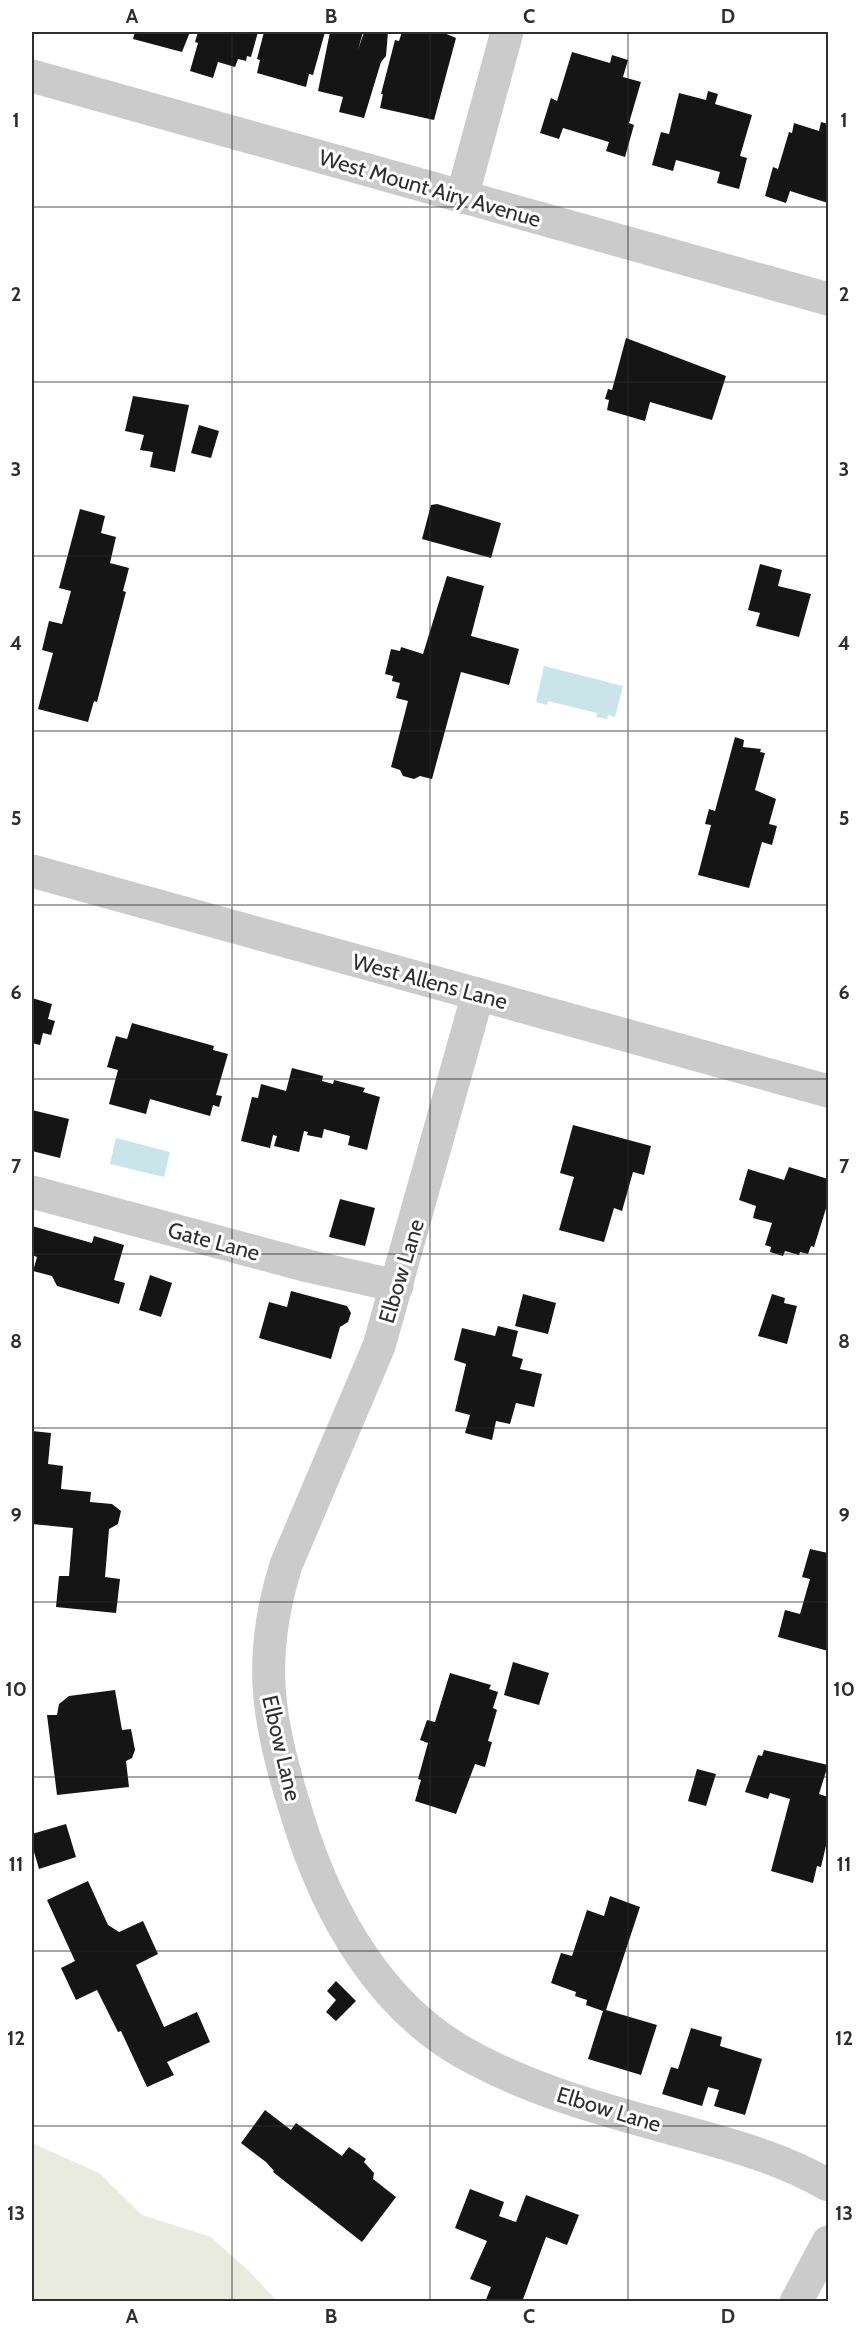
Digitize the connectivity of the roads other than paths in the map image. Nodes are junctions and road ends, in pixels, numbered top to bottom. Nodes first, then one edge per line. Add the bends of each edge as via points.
1 (498, 34) edge
2 (32, 76) edge
3 (462, 197) junction
4 (828, 299) edge
5 (32, 872) edge
6 (478, 994) junction
7 (828, 1091) edge
8 (32, 1192) edge
9 (397, 1286) junction
10 (828, 2185) edge
11 (828, 2241) edge
12 (796, 2301) edge

1 - 3 street
2 - 3 street, West Mount Airy Avenue
3 - 4 street, West Mount Airy Avenue
5 - 6 street, West Allens Lane
6 - 7 street, West Allens Lane
6 - 9 street, Elbow Lane
8 - 9 street, Gate Lane
9 - 10 street, Elbow Lane via 379,1347 286,1565 268,1636 273,1732 327,1898 363,1959 385,1985 411,2013 475,2060 557,2094 792,2167
11 - 12 street

